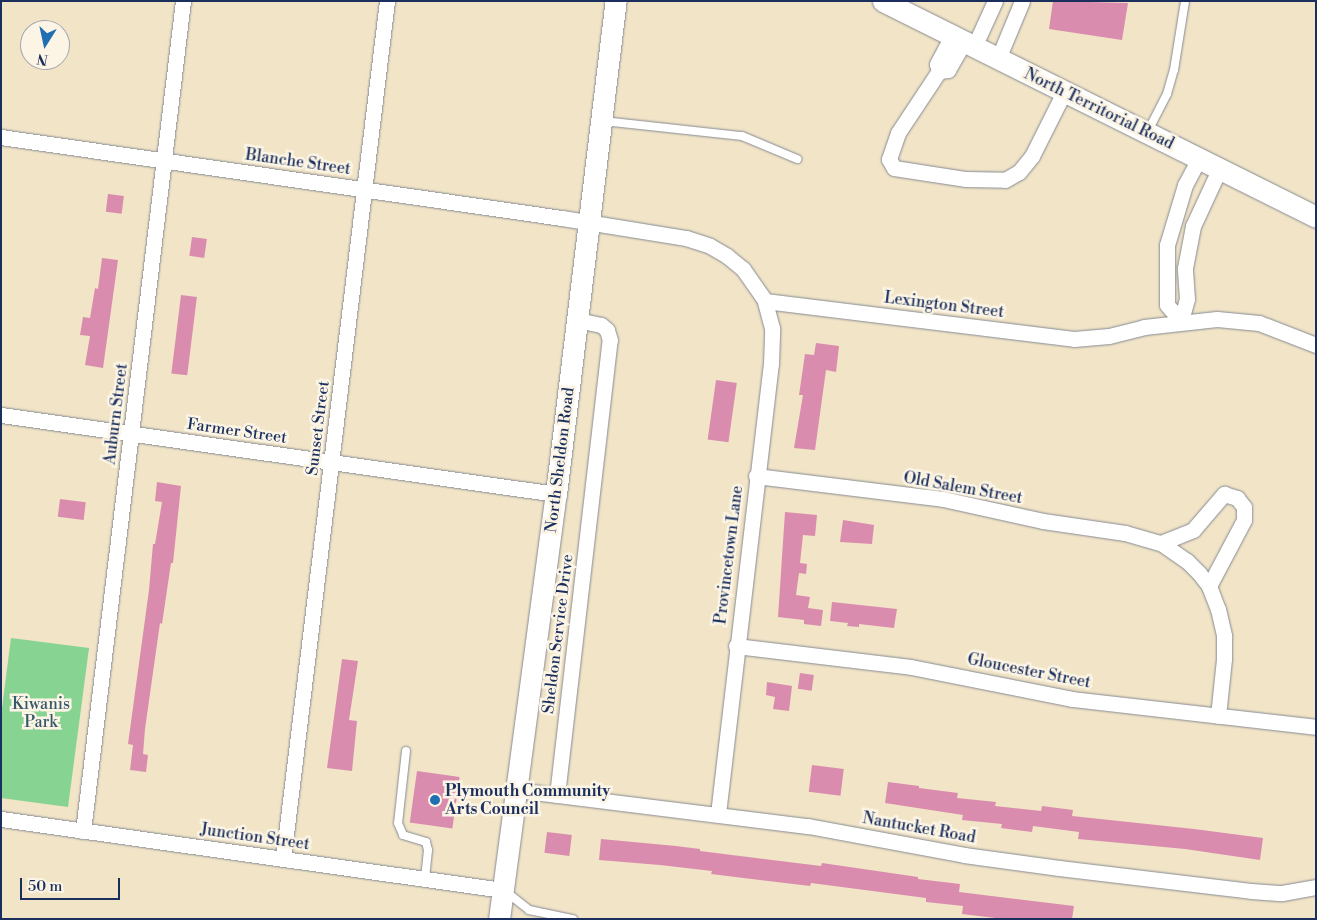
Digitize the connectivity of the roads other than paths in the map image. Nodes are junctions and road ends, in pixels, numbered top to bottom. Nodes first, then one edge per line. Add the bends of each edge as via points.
1 (183, 1) edge
2 (387, 1) edge
3 (616, 1) edge
4 (883, 1) edge
5 (994, 1) edge
6 (1022, 1) edge
7 (1185, 1) edge
8 (963, 42) junction
9 (998, 59) junction
10 (1064, 92) junction
11 (601, 120) junction
12 (1147, 133) junction
13 (1, 137) edge
14 (797, 159) dead end
15 (1199, 159) junction
16 (164, 160) junction
17 (1219, 170) junction
18 (365, 190) junction
19 (1316, 217) edge
20 (589, 224) junction
21 (765, 301) junction
22 (577, 320) junction
23 (1181, 321) junction
24 (1316, 345) edge
25 (1, 415) edge
26 (131, 433) junction
27 (331, 462) junction
28 (756, 476) junction
29 (556, 494) junction
30 (1161, 543) junction
31 (1210, 586) junction
32 (736, 646) junction
33 (1218, 716) junction
34 (1316, 727) edge
35 (406, 751) dead end
36 (517, 790) junction
37 (557, 795) junction
38 (718, 814) junction
39 (1, 819) edge
40 (83, 830) junction
41 (283, 859) junction
42 (425, 879) junction
43 (1316, 887) edge
44 (503, 890) junction
45 (499, 919) edge
46 (573, 919) edge

1 - 16 street, Auburn Street
2 - 18 street, Sunset Street
3 - 11 main road, North Sheldon Road
4 - 8 main road, North Territorial Road
5 - 8 street
6 - 9 street
7 - 12 lane via 1174,70 1167,94
8 - 9 main road, North Territorial Road
8 - 10 street via 948,70 939,72 898,133 889,159 894,168 966,179 1006,180 1019,172 1032,156
9 - 10 main road, North Territorial Road
10 - 12 main road, North Territorial Road
11 - 14 lane via 742,136
11 - 20 main road, North Sheldon Road
12 - 15 main road, North Territorial Road
13 - 16 street, Blanche Street
15 - 17 main road, North Territorial Road
15 - 23 street via 1185,185 1167,245 1167,305
16 - 18 street, Blanche Street
16 - 26 street, Auburn Street
17 - 19 main road, North Territorial Road
17 - 23 street via 1193,226 1185,268 1187,299
18 - 20 street, Blanche Street
18 - 27 street, Sunset Street
20 - 21 street via 686,238 710,246 743,270
20 - 22 main road, North Sheldon Road
21 - 23 street, Lexington Street via 1074,338 1109,336
21 - 28 street, Provincetown Lane via 772,328 771,355
22 - 29 main road, North Sheldon Road
22 - 37 street, Sheldon Service Drive via 601,324 610,340
23 - 24 street, Lexington Street via 1217,318 1259,323
25 - 26 street, Farmer Street
26 - 27 street, Farmer Street
26 - 40 street, Auburn Street
27 - 29 street, Farmer Street
27 - 41 street, Sunset Street
28 - 30 street, Old Salem Street via 943,498 1043,521 1125,533
28 - 32 street, Provincetown Lane
29 - 36 main road, North Sheldon Road
30 - 31 street, Old Salem Street via 1187,561
30 - 31 street via 1193,530 1224,494 1236,498 1244,507 1244,520
31 - 33 street, Old Salem Street via 1224,636
32 - 33 street, Gloucester Street via 911,667 1072,699
32 - 38 street, Provincetown Lane
33 - 34 street, Gloucester Street
35 - 42 lane via 398,823 404,835 423,840 428,846
36 - 37 street, Nantucket Road
36 - 44 main road, North Sheldon Road
37 - 38 street, Nantucket Road
38 - 43 street, Nantucket Road via 1059,868 1251,891 1282,893
39 - 40 street, Junction Street
40 - 41 street, Junction Street
41 - 42 street, Junction Street
42 - 44 street, Junction Street
44 - 45 main road, North Sheldon Road
44 - 46 lane via 529,910

